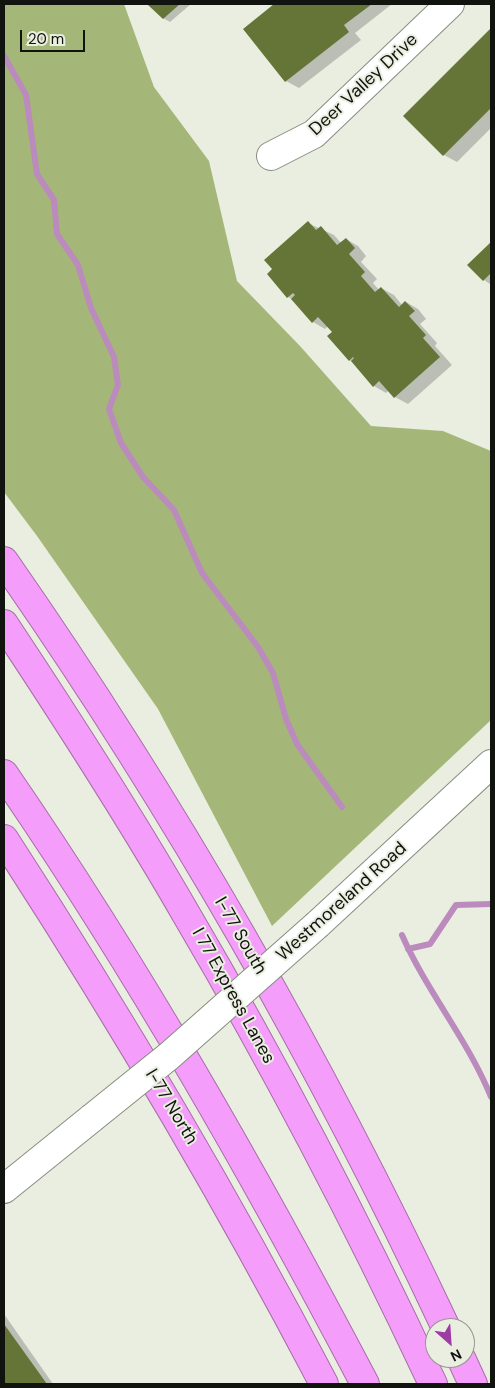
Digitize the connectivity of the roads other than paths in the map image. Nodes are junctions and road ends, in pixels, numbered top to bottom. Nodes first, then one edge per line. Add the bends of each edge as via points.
1 (450, 4) edge
2 (271, 156) dead end
3 (4, 561) edge
4 (4, 624) edge
5 (491, 764) edge
6 (4, 774) edge
7 (4, 839) edge
8 (4, 1189) edge
9 (441, 1318) edge
10 (466, 1368) edge
11 (324, 1384) edge
12 (365, 1384) edge
13 (433, 1384) edge
14 (473, 1384) edge

1 - 2 street, Deer Valley Drive via 314,134
3 - 9 highway, I-77 South via 150,784 251,955 388,1208
4 - 13 highway, I 77 Express Lanes via 120,804 244,1015 352,1216
5 - 8 street, Westmoreland Road, bridge via 169,1056
6 - 12 highway via 210,1101
7 - 11 highway, I-77 North via 179,1119
10 - 14 highway

